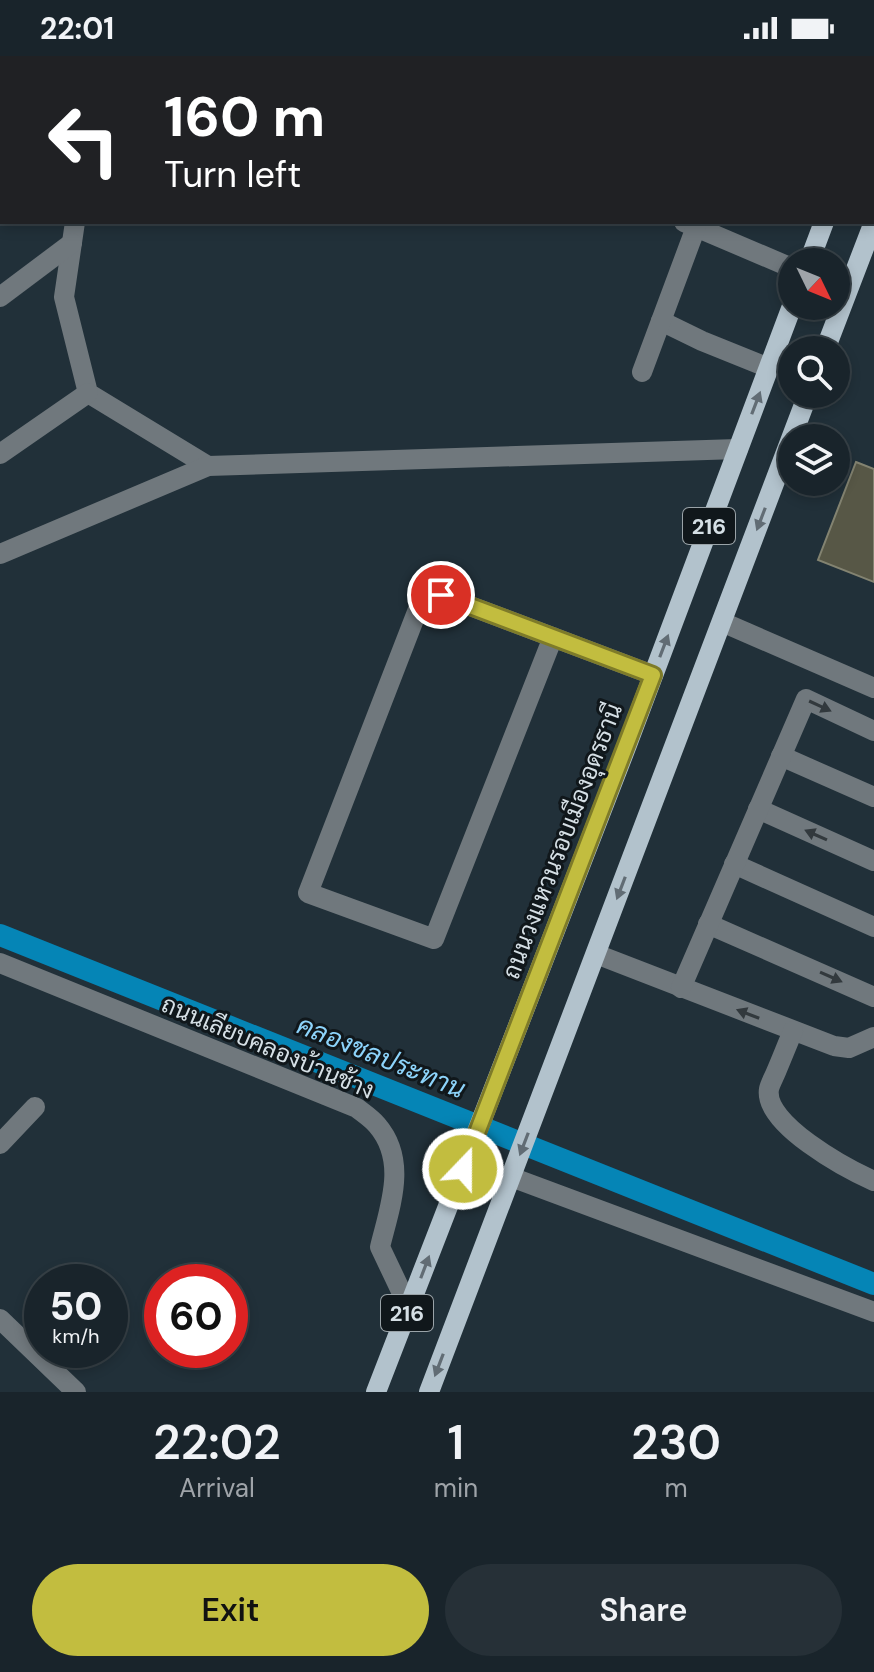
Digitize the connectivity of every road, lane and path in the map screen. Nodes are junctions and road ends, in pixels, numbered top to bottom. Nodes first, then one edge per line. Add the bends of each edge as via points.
1 (75, 224) edge
2 (823, 224) edge
3 (873, 224) edge
4 (690, 225) edge
5 (72, 243) junction
6 (814, 248) edge
7 (778, 262) edge
8 (0, 297) edge
9 (787, 320) edge
10 (661, 321) junction
11 (830, 336) edge
12 (769, 368) junction
13 (642, 372) dead end
14 (88, 393) junction
15 (803, 408) edge
16 (738, 449) junction
17 (0, 454) edge
18 (208, 466) junction
19 (0, 554) edge
20 (722, 622) junction
21 (553, 637) junction
22 (653, 675) junction
23 (874, 688) edge
24 (874, 731) edge
25 (781, 756) junction
26 (874, 797) edge
27 (758, 809) junction
28 (874, 861) edge
29 (734, 864) junction
30 (708, 924) junction
31 (874, 927) edge
32 (596, 954) junction
33 (0, 963) edge
34 (681, 988) junction
35 (874, 997) edge
36 (793, 1031) junction
37 (874, 1037) edge
38 (35, 1107) dead end
39 (0, 1144) edge
40 (511, 1177) junction
41 (874, 1181) edge
42 (409, 1308) junction
43 (874, 1312) edge
44 (0, 1319) edge
45 (74, 1391) edge
46 (376, 1392) edge
47 (429, 1392) edge

1 - 5 street
2 - 6 main road
3 - 11 main road
4 - 7 street
4 - 10 street
5 - 8 street
5 - 14 street via 64,297
9 - 12 main road, ถนนวงแหวนรอบเมืองอุดรธานี / 216
10 - 12 street
10 - 13 street
16 -> 12 main road, ถนนวงแหวนรอบเมืองอุดรธานี / 216
14 - 17 street
14 - 18 street
15 -> 20 main road, 216
16 - 18 street
22 -> 16 main road, ถนนวงแหวนรอบเมืองอุดรธานี / 216
18 - 19 street
20 - 23 street
20 -> 32 main road, 216
21 - 21 street via 434,939 308,893 420,604 441,595
21 - 22 street
42 -> 22 main road, ถนนวงแหวนรอบเมืองอุดรธานี / 216
25 -> 24 street via 806,699
25 - 26 street
25 - 27 street
28 -> 27 street
27 - 29 street
29 - 30 street
29 - 31 street
30 - 34 street
30 -> 35 street
32 - 34 street
32 -> 40 main road, 216
33 - 42 street, ถนนเลียบคลองบ้านช้าง via 357,1108 376,1123 396,1167 380,1247
36 -> 34 street
36 - 37 street via 849,1048
36 - 41 street via 768,1091 772,1106 810,1144
38 - 39 street
40 - 43 street
40 -> 47 main road, 216
42 - 46 main road, ถนนวงแหวนรอบเมืองอุดรธานี / 216
44 - 45 street

